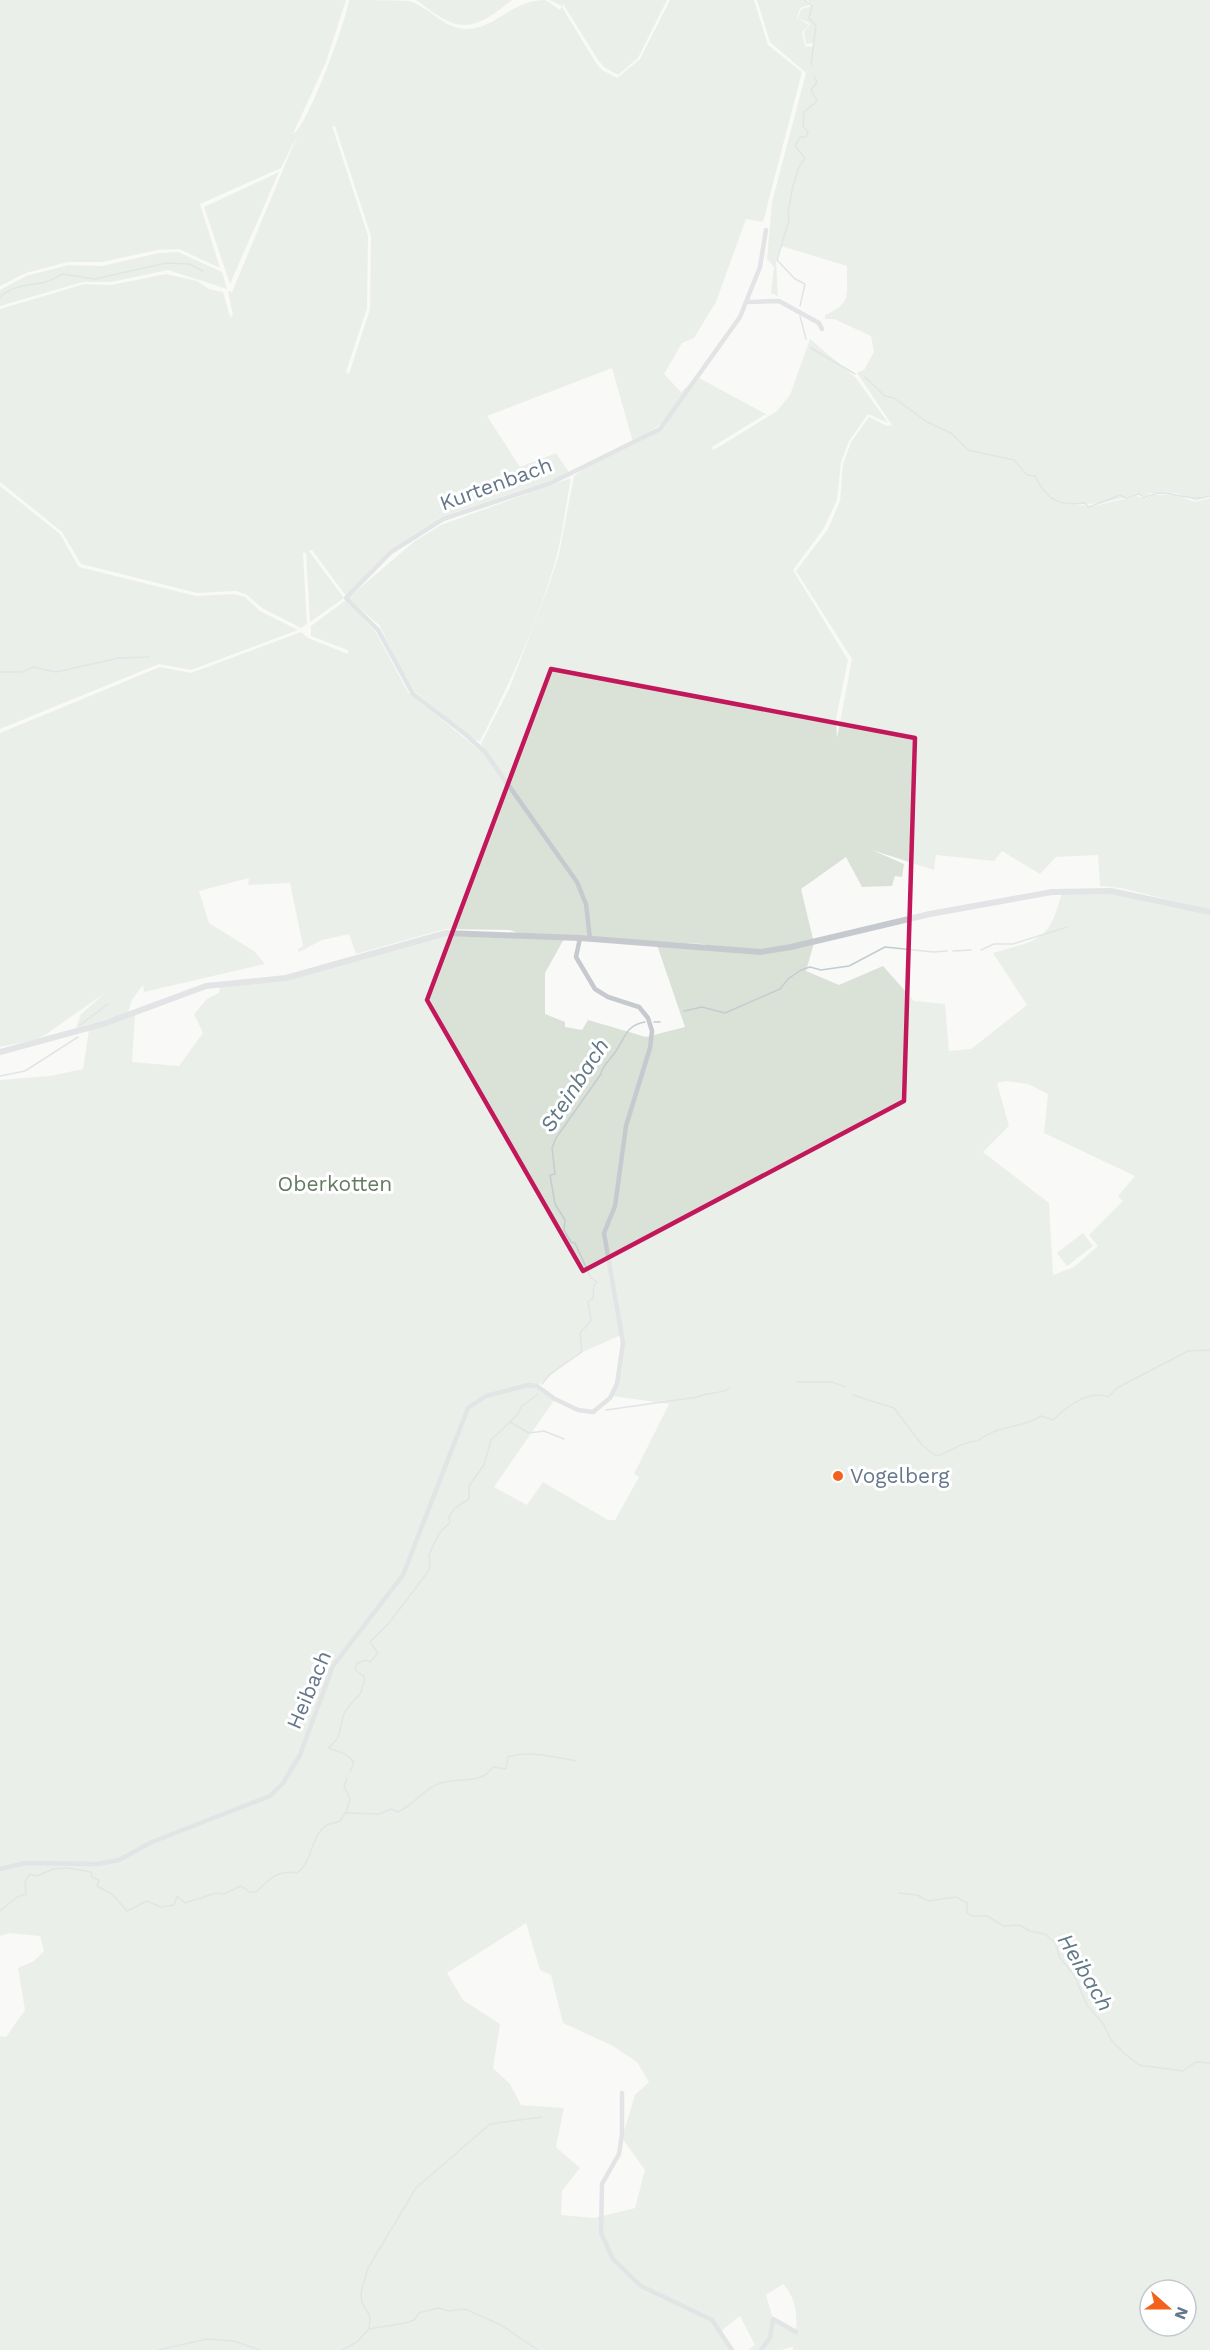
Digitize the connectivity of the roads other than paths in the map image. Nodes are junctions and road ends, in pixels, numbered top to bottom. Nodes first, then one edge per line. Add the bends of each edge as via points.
1 (766, 230) dead end
2 (748, 302) junction
3 (822, 329) dead end
4 (1210, 912) edge
5 (580, 938) junction
6 (590, 939) junction
7 (0, 1052) edge
8 (0, 1869) edge
9 (622, 2093) dead end
10 (796, 2332) dead end
11 (732, 2350) edge
12 (761, 2350) edge

1 - 2 street, Kurtenbach via 760,267
2 - 3 street via 779,301 819,323
2 - 6 street, Kurtenbach via 660,429 551,483 443,519 391,552 346,598 378,630 413,694 485,752 577,882 586,904
4 - 6 street via 1102,890 1041,894 930,914 770,951
5 - 6 street
5 - 7 street via 446,933 280,980 198,988 106,1023
5 - 8 street, Heibach via 576,957 590,983 604,995 639,1007 652,1031 629,1112 615,1206 604,1233 624,1350 614,1392 587,1413 528,1385 486,1396 468,1408 403,1575 333,1666 300,1755 270,1796 152,1842 119,1860 98,1864 25,1863
9 - 11 street via 619,2154 602,2184 601,2233 613,2259 641,2286 712,2320
10 - 12 street via 773,2319 770,2338

